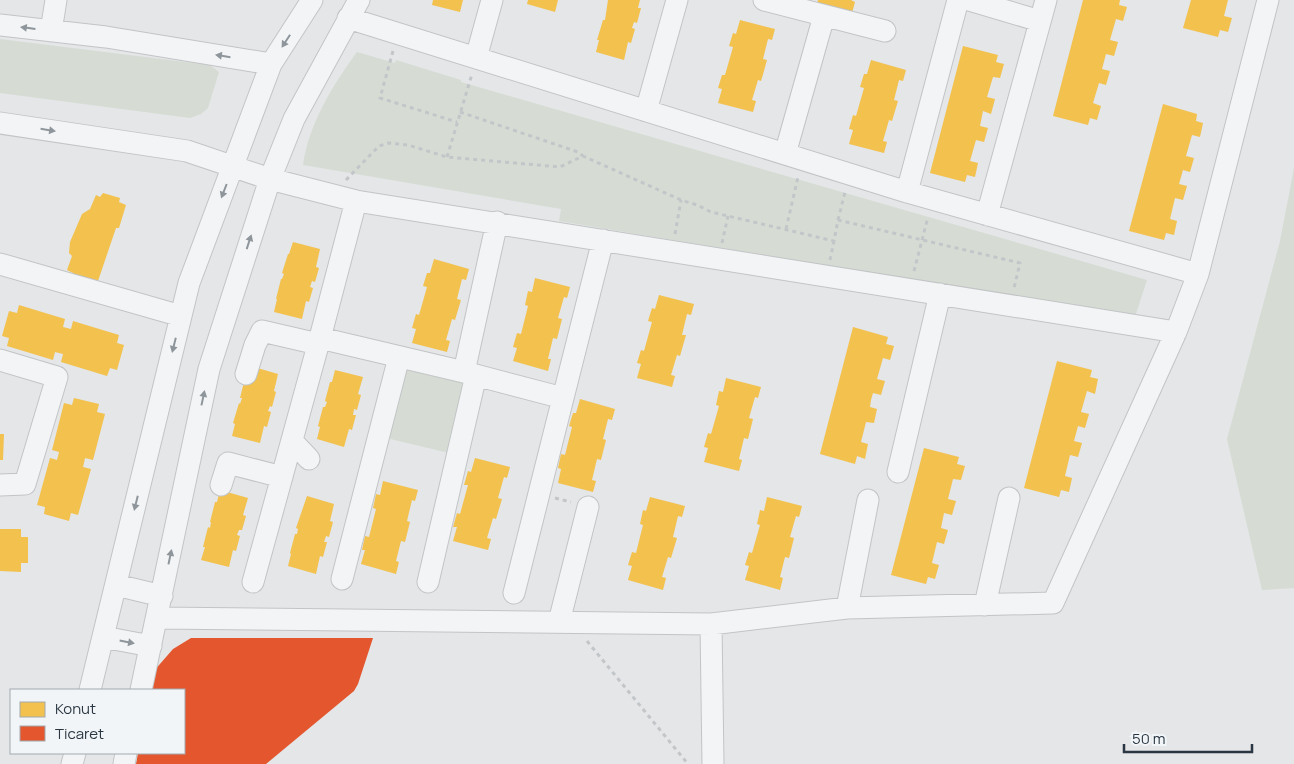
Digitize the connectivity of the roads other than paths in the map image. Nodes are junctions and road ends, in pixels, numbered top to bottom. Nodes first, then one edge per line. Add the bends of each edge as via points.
1 (56, 0) edge
2 (312, 0) edge
3 (359, 0) edge
4 (492, 0) edge
5 (676, 0) edge
6 (764, 0) edge
7 (958, 0) edge
8 (969, 0) edge
9 (1046, 0) edge
10 (1268, 0) edge
11 (824, 16) junction
12 (348, 18) junction
13 (1040, 21) junction
14 (0, 25) edge
15 (51, 31) junction
16 (885, 31) dead end
17 (476, 58) junction
18 (271, 64) junction
19 (646, 111) junction
20 (0, 123) edge
21 (793, 157) junction
22 (233, 167) junction
23 (270, 179) junction
24 (907, 192) junction
25 (356, 201) junction
26 (987, 215) junction
27 (497, 222) junction
28 (603, 240) junction
29 (0, 264) edge
30 (1198, 274) junction
31 (940, 294) junction
32 (181, 316) junction
33 (1176, 332) junction
34 (319, 341) junction
35 (399, 357) junction
36 (0, 360) edge
37 (470, 373) junction
38 (246, 374) dead end
39 (564, 398) junction
40 (292, 440) junction
41 (309, 459) dead end
42 (898, 472) dead end
43 (282, 477) junction
44 (0, 485) edge
45 (221, 485) dead end
46 (1009, 498) dead end
47 (868, 500) dead end
48 (588, 507) road end
49 (342, 579) dead end
50 (252, 582) dead end
51 (428, 582) dead end
52 (116, 585) junction
53 (514, 593) dead end
54 (162, 596) junction
55 (985, 605) junction
56 (847, 608) junction
57 (157, 618) junction
58 (565, 622) junction
59 (711, 624) junction
60 (103, 637) junction
61 (151, 646) junction
62 (90, 689) edge
63 (141, 689) edge
64 (712, 764) edge

1 - 15 street
2 -> 18 street
3 - 12 street
4 - 17 street
5 - 19 street
6 - 11 street
7 - 24 street
8 - 13 street
9 - 13 street
10 - 30 street
11 - 16 street
11 - 21 street
12 - 17 street
12 - 23 street via 294,119
13 - 26 street
15 -> 14 street
18 -> 15 street
17 - 19 street
18 - 22 street
19 - 21 street
20 -> 22 street via 187,151
21 - 24 street
22 - 23 street
22 -> 32 street via 189,282
23 - 25 street
54 -> 23 street via 208,369
24 - 26 street
25 - 27 street
25 - 34 street
26 - 30 street
27 - 28 street
27 - 37 street
28 - 31 street
28 - 39 street
29 - 32 street
30 - 33 street
31 - 33 street
31 - 42 street
32 -> 52 street
33 - 55 street via 1053,602
34 - 35 street
34 - 38 street via 262,331
34 - 40 street
35 - 37 street
35 - 49 street
36 - 44 street via 57,377 25,484
37 - 39 street
37 - 51 street
39 - 53 street
40 - 41 street
40 - 43 street
43 - 45 street via 228,463
43 - 50 street
46 - 55 street
47 - 56 street
48 - 58 street
52 - 54 street
52 - 60 street
54 - 57 street
55 - 56 street
56 - 59 street
57 - 58 street
57 - 61 street
58 - 59 street
59 - 64 street
60 -> 61 street
60 - 62 street
61 - 63 street

